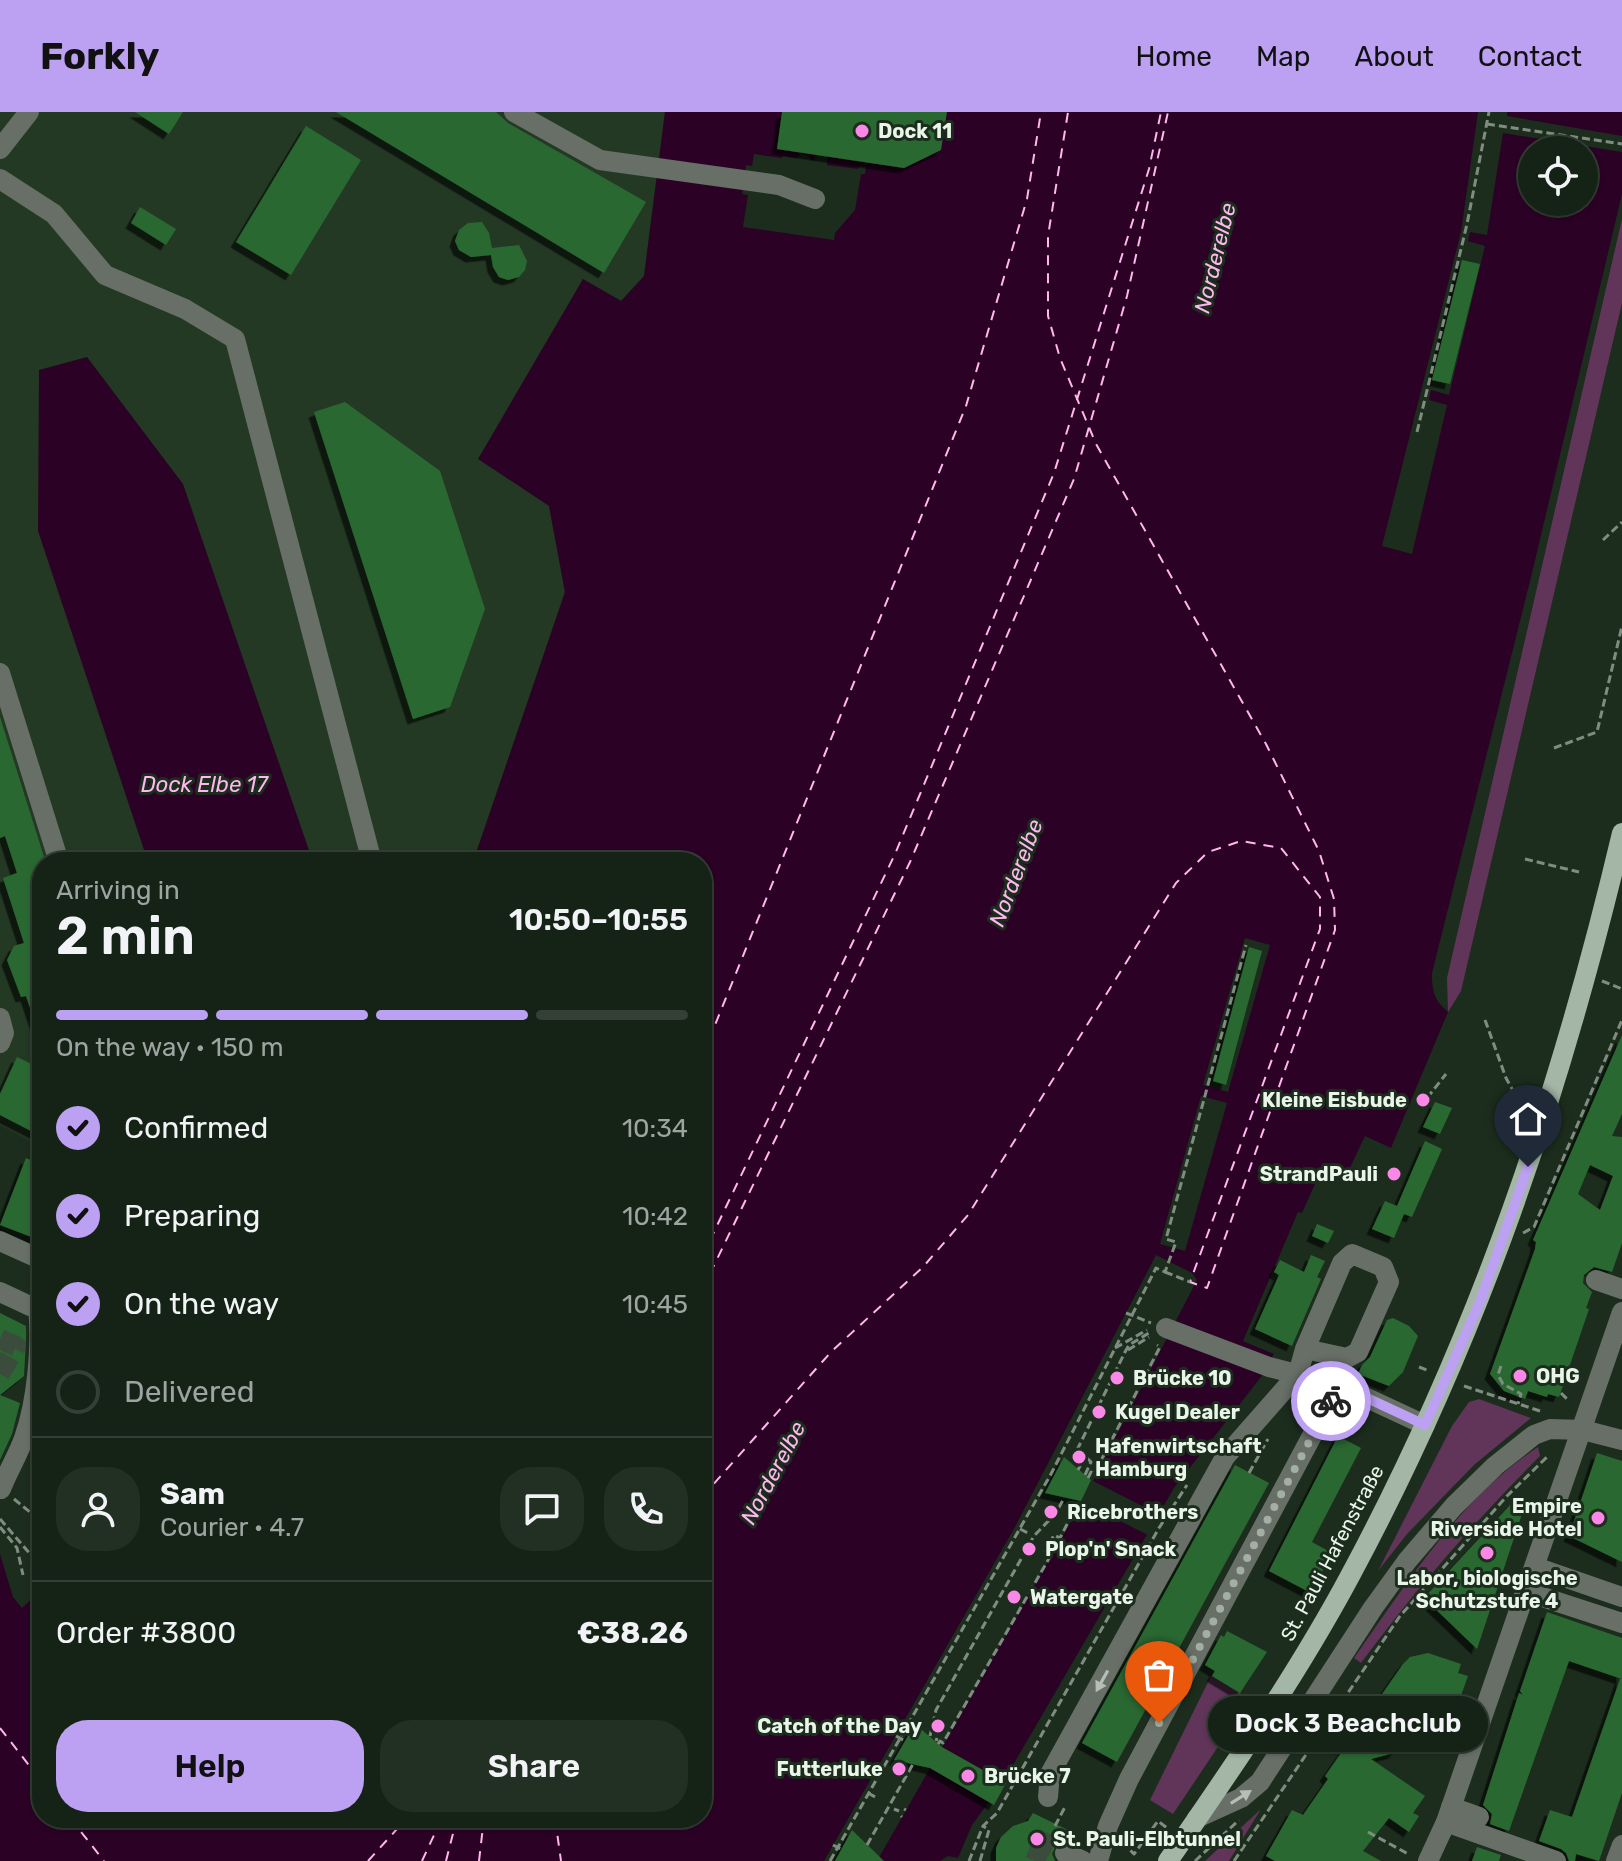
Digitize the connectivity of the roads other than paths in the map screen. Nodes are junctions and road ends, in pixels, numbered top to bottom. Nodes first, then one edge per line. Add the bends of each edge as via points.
1 (29, 112) edge
2 (514, 112) edge
3 (0, 149) edge
4 (0, 179) edge
5 (815, 199) dead end
6 (0, 673) edge
7 (1622, 833) edge
8 (56, 852) edge
9 (369, 852) edge
10 (0, 1241) edge
11 (32, 1255) edge
12 (1596, 1280) dead end
13 (1622, 1289) edge
14 (0, 1292) edge
15 (32, 1306) edge
16 (1622, 1312) edge
17 (1157, 1332) road end
18 (1305, 1349) junction
19 (1298, 1374) junction
20 (1339, 1385) junction
21 (1425, 1425) junction
22 (1583, 1430) junction
23 (1622, 1440) edge
24 (32, 1441) edge
25 (1, 1489) edge
26 (1537, 1561) junction
27 (1622, 1584) edge
28 (1527, 1592) junction
29 (1622, 1597) edge
30 (1622, 1623) edge
31 (1439, 1721) dead end
32 (1478, 1731) junction
33 (1272, 1762) junction
34 (1230, 1769) junction
35 (1057, 1800) road end
36 (1448, 1815) junction
37 (1479, 1817) dead end
38 (1197, 1818) junction
39 (1622, 1845) edge
40 (1098, 1861) edge
41 (1168, 1861) edge
42 (1428, 1861) edge
43 (1556, 1861) edge
44 (1616, 1861) edge

1 - 3 street
2 - 5 street via 600,160 779,185
4 - 9 street via 54,214 105,275 185,309 235,339
6 - 8 street
7 - 21 main road, St. Pauli Hafenstraße via 1564,1056 1480,1302
10 - 11 street
12 - 13 street
14 - 15 street
16 - 22 street
17 - 19 street
18 - 18 street via 1347,1358 1358,1352 1389,1282 1383,1267 1352,1254 1342,1263
18 - 19 street
19 - 20 street
19 -> 35 street via 1225,1457 1050,1774
20 - 21 street
20 - 40 street via 1129,1779
21 - 34 main road, St. Pauli Hafenstraße via 1321,1628
22 - 23 street
22 - 26 street
22 - 33 street via 1550,1429 1534,1435 1454,1506 1373,1608
24 - 25 street via 11,1463
26 - 27 street
26 - 28 street
26 - 29 street
28 - 30 street
28 - 32 street
31 - 32 street via 1452,1720
32 - 36 street
33 - 34 street
38 -> 33 street via 1248,1793
34 - 38 main road, St. Pauli Hafenstraße
36 - 37 street
36 - 42 street
36 - 43 street
38 - 41 main road, St. Pauli Hafenstraße
39 - 44 street

